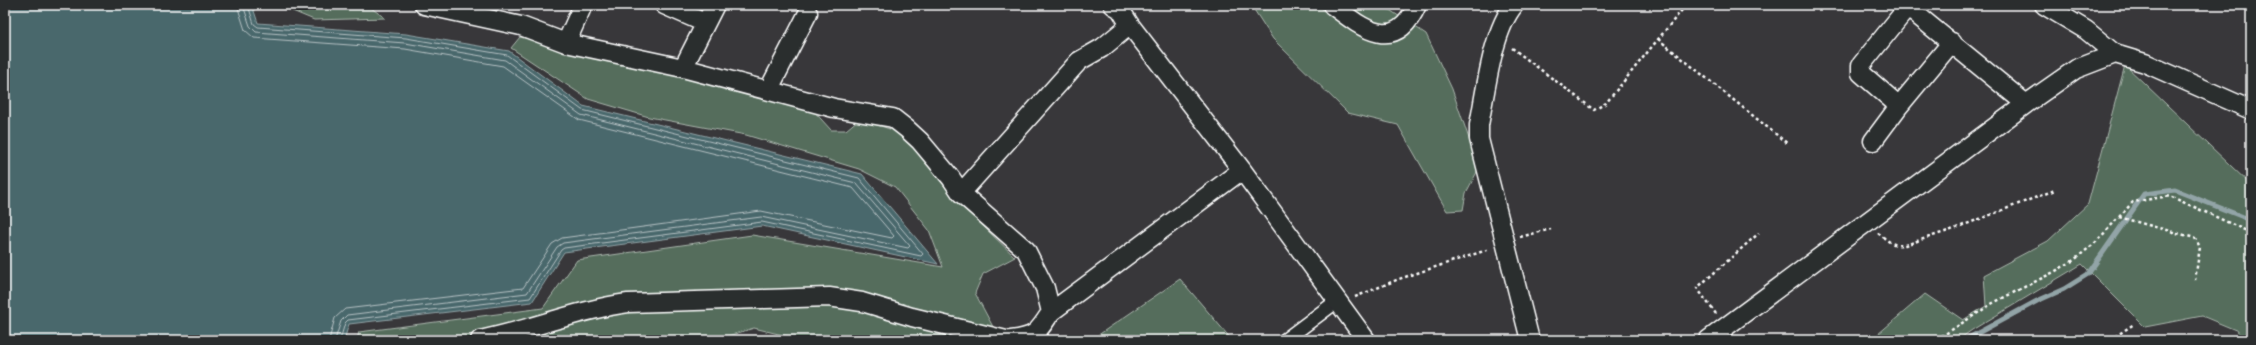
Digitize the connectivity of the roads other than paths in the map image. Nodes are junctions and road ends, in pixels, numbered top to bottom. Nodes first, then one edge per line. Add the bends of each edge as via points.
1 (424, 5) edge
2 (583, 5) edge
3 (664, 5) edge
4 (715, 5) edge
5 (1113, 5) edge
6 (1332, 5) edge
7 (1417, 5) edge
8 (1514, 5) edge
9 (2044, 5) edge
10 (808, 13) dead end
11 (705, 23) junction
12 (1130, 25) junction
13 (1952, 42) junction
14 (566, 43) junction
15 (2115, 54) junction
16 (682, 68) junction
17 (769, 89) junction
18 (2026, 104) junction
19 (1898, 106) junction
20 (2251, 110) edge
21 (1873, 140) dead end
22 (1242, 170) junction
23 (961, 193) junction
24 (1339, 303) junction
25 (1051, 312) junction
26 (480, 340) edge
27 (1006, 340) edge
28 (1011, 340) edge
29 (1285, 340) edge
30 (1366, 340) edge
31 (1530, 340) edge
32 (1708, 340) edge

1 - 14 street via 521,26
2 - 14 street
3 - 11 street
4 - 11 street
5 - 12 street via 1120,9
6 - 7 street via 1361,27 1381,33 1402,27 1412,16
8 - 31 street via 1507,14 1498,38 1478,125 1479,139
9 - 15 street via 2086,30
10 - 17 street
11 - 16 street
12 - 22 street
12 - 23 street via 1102,48 1079,61
13 - 18 street
13 - 19 street
13 - 19 street via 1911,10 1903,13 1861,65 1862,73
14 - 16 street
15 - 18 street via 2076,69
15 - 20 street via 2145,63
16 - 17 street
17 - 23 street via 834,108 893,118 920,141
18 - 32 street
19 - 21 street
22 - 24 street
22 - 25 street
23 - 25 street via 1026,250 1045,288
24 - 29 street
24 - 30 street
25 - 28 street via 1039,332
26 - 27 street via 572,314 628,303 830,297 862,302

